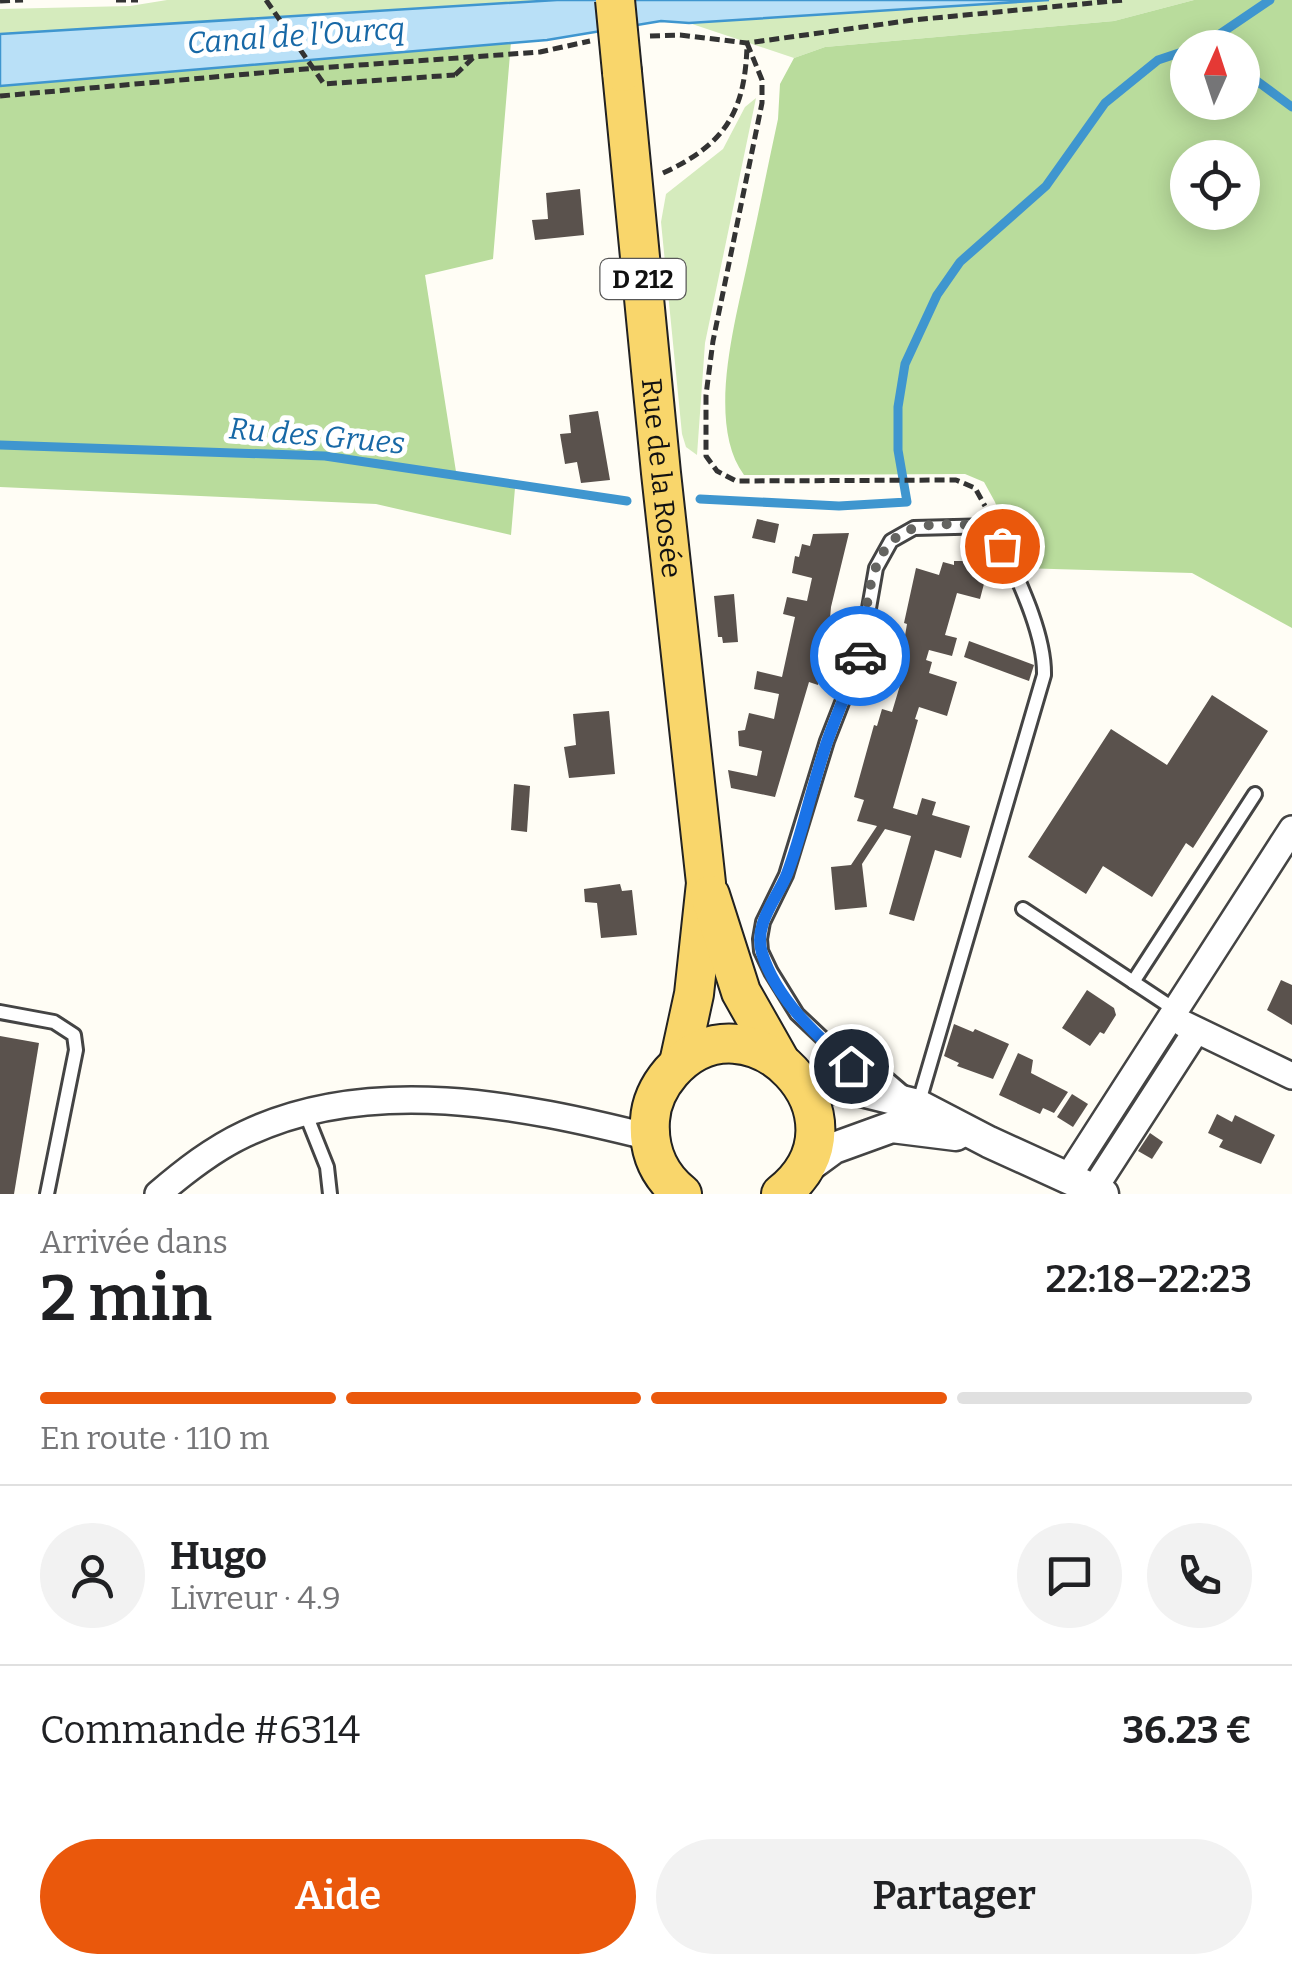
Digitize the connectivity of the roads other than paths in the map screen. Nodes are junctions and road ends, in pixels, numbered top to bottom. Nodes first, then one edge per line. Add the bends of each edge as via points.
1 (615, 0) edge
2 (1255, 794) dead end
3 (1292, 829) edge
4 (706, 884) junction
5 (1023, 909) dead end
6 (1132, 982) junction
7 (0, 1012) edge
8 (1172, 1012) junction
9 (1196, 1031) junction
10 (779, 1059) junction
11 (678, 1063) junction
12 (1292, 1076) edge
13 (806, 1090) junction
14 (918, 1105) junction
15 (305, 1112) junction
16 (649, 1138) junction
17 (989, 1142) junction
18 (792, 1182) edge
19 (1088, 1187) edge
20 (47, 1194) edge
21 (158, 1194) edge
22 (330, 1194) edge
23 (682, 1194) edge

1 - 4 main road, Rue de la Rosée / D 212, bridge
2 - 6 lane
3 - 8 street
4 - 10 main road, Rue de la Rosée / D 212 via 741,992
4 - 11 main road, Rue de la Rosée / D 212 via 694,994
5 - 6 lane
6 - 8 lane
7 - 20 lane via 54,1022 74,1035
8 - 9 street
8 - 19 street
9 - 12 street
9 - 19 street
10 - 11 main road via 728,1044
10 - 13 main road, Rue de la Rosée
11 - 16 main road, Rue de la Rosée via 660,1084
13 - 14 street via 845,1087
13 - 18 main road via 815,1130 812,1151
14 - 14 lane via 883,1076 851,1066 797,1014 760,939 858,664 876,568 891,541 914,528 994,526 1034,623 1044,675
14 - 17 street
15 - 16 street via 352,1102 466,1103
15 - 21 street via 244,1134
15 - 22 lane via 327,1167
16 - 23 main road via 664,1176
17 - 18 street via 892,1127 834,1148
17 - 19 street

